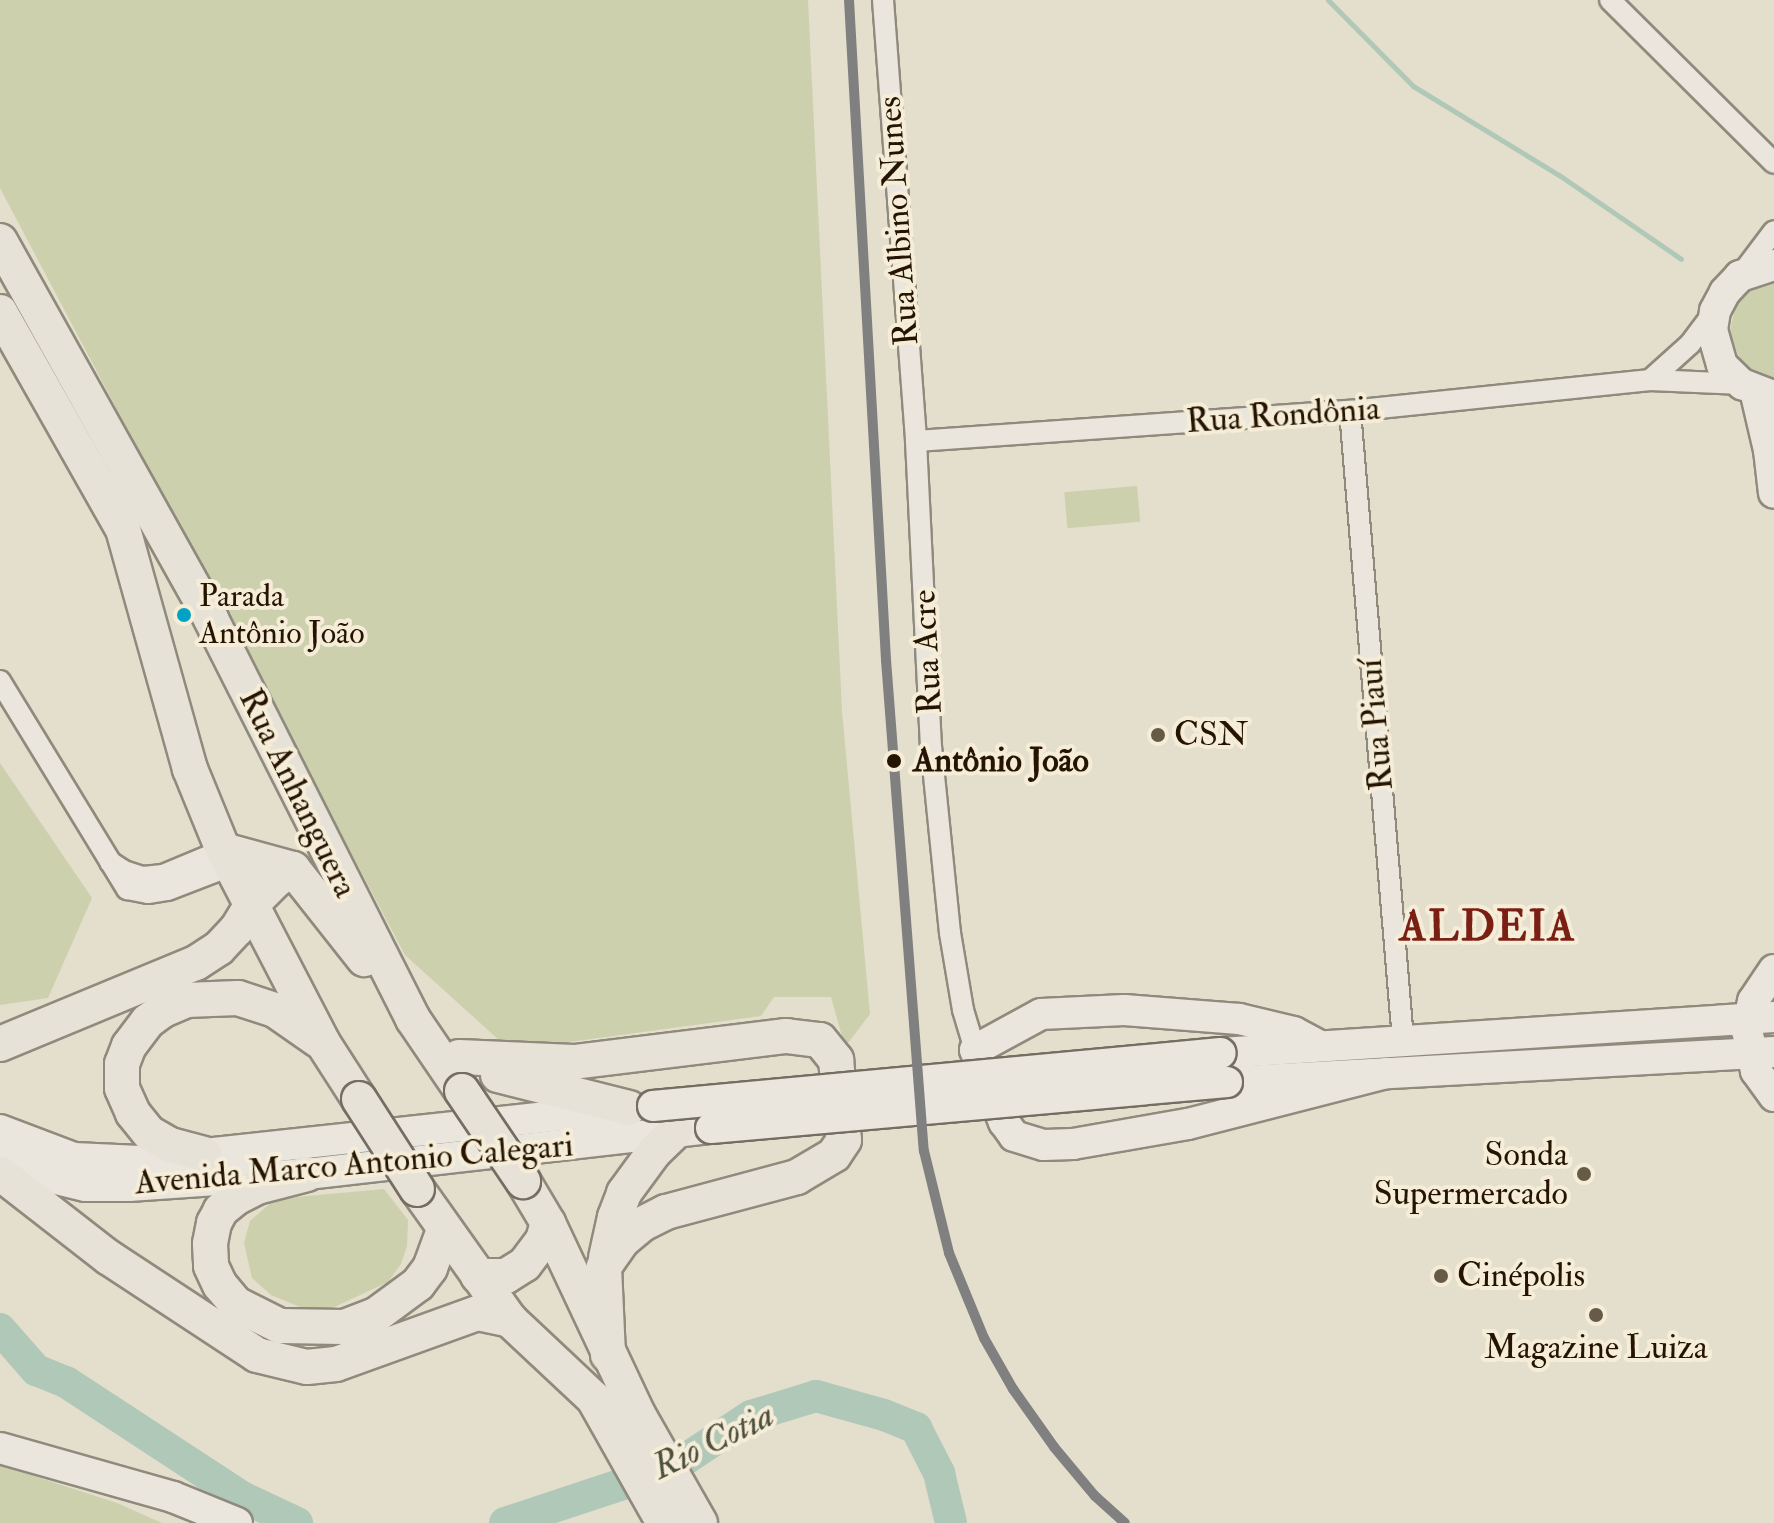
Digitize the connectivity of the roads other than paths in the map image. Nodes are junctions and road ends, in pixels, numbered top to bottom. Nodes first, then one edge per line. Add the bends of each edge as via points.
1 (883, 0) edge
2 (1610, 0) edge
3 (1774, 163) edge
4 (1774, 231) edge
5 (0, 241) edge
6 (1774, 265) edge
7 (1740, 276) junction
8 (1716, 309) junction
9 (0, 312) edge
10 (1650, 380) junction
11 (1757, 390) edge
12 (1350, 411) junction
13 (916, 441) junction
14 (1774, 493) edge
15 (0, 681) edge
16 (226, 858) junction
17 (293, 869) junction
18 (252, 904) junction
19 (1774, 970) edge
20 (1761, 1018) edge
21 (413, 1019) junction
22 (1403, 1039) junction
23 (323, 1043) junction
24 (0, 1044) edge
25 (1318, 1045) junction
26 (975, 1050) junction
27 (1762, 1053) edge
28 (459, 1057) junction
29 (1224, 1068) junction
30 (1387, 1073) junction
31 (1774, 1096) edge
32 (641, 1107) junction
33 (0, 1130) edge
34 (676, 1131) junction
35 (204, 1154) junction
36 (0, 1158) edge
37 (0, 1173) edge
38 (307, 1174) junction
39 (548, 1223) junction
40 (444, 1230) junction
41 (604, 1267) junction
42 (478, 1276) junction
43 (510, 1320) junction
44 (608, 1355) junction
45 (624, 1421) junction
46 (0, 1448) edge
47 (666, 1506) edge
48 (211, 1520) edge
49 (237, 1523) edge
50 (700, 1523) edge

1 - 13 street, Rua Albino Nunes
2 - 3 street
4 - 7 street
5 - 21 main road, Rua Anhanguera via 211,619
6 - 7 main road
7 - 8 main road
8 - 10 street via 1690,344
8 - 11 main road via 1712,330 1722,365
9 - 16 main road via 123,529 190,769
10 - 11 street, Rua Rondônia
10 - 12 street, Rua Rondônia
11 - 14 main road
12 - 13 street, Rua Rondônia
12 - 22 street, Rua Piauí
13 - 26 street, Rua Acre via 943,875 957,982
15 - 16 street via 106,860 143,877
16 - 17 main road
16 - 18 main road
17 - 18 main road
17 - 21 main road
18 - 23 main road
18 - 24 main road via 219,948 196,963
19 - 20 main road via 1753,1001
20 - 22 main road
20 - 27 main road
21 - 28 main road
21 - 39 main road, Rua Anhanguera, bridge
22 - 25 main road
23 - 35 main road via 275,1010 238,998 186,1000 148,1021 122,1064 122,1088 149,1133
23 - 40 main road, bridge
25 - 26 main road via 1294,1032 1239,1019 1124,1010 1041,1014
25 - 29 main road
26 - 30 main road via 1014,1136 1044,1145 1188,1124
27 - 30 main road
27 - 31 main road via 1756,1071
28 - 32 main road via 508,1079
28 - 41 main road via 574,1062 786,1036 820,1040 836,1060 844,1140 834,1155 797,1177 666,1212 622,1241
29 - 30 main road
29 - 32 main road, Avenida Marco Antonio Calegari, bridge
29 - 34 main road, Avenida Marco Antonio Calegari, bridge
32 - 35 main road, Avenida Marco Antonio Calegari
33 - 35 main road, Avenida Marco Antonio Calegari via 74,1158 109,1162
34 - 38 main road, Avenida Marco Antonio Calegari
34 - 41 main road via 624,1193
36 - 38 main road, Avenida Marco Antonio Calegari via 85,1186
37 - 43 main road via 108,1257 257,1355 307,1367 336,1364 478,1313
38 - 40 main road via 237,1197 221,1210 210,1244 211,1266 236,1304 280,1326 344,1327 376,1315 418,1284
39 - 42 main road via 525,1264 506,1276
39 - 44 main road, Rua Anhanguera
40 - 42 main road
41 - 44 main road
42 - 43 main road
43 - 45 main road
44 - 45 main road, Rua Anhanguera
45 - 47 main road
46 - 48 main road via 173,1497
47 - 50 main road
48 - 49 main road

